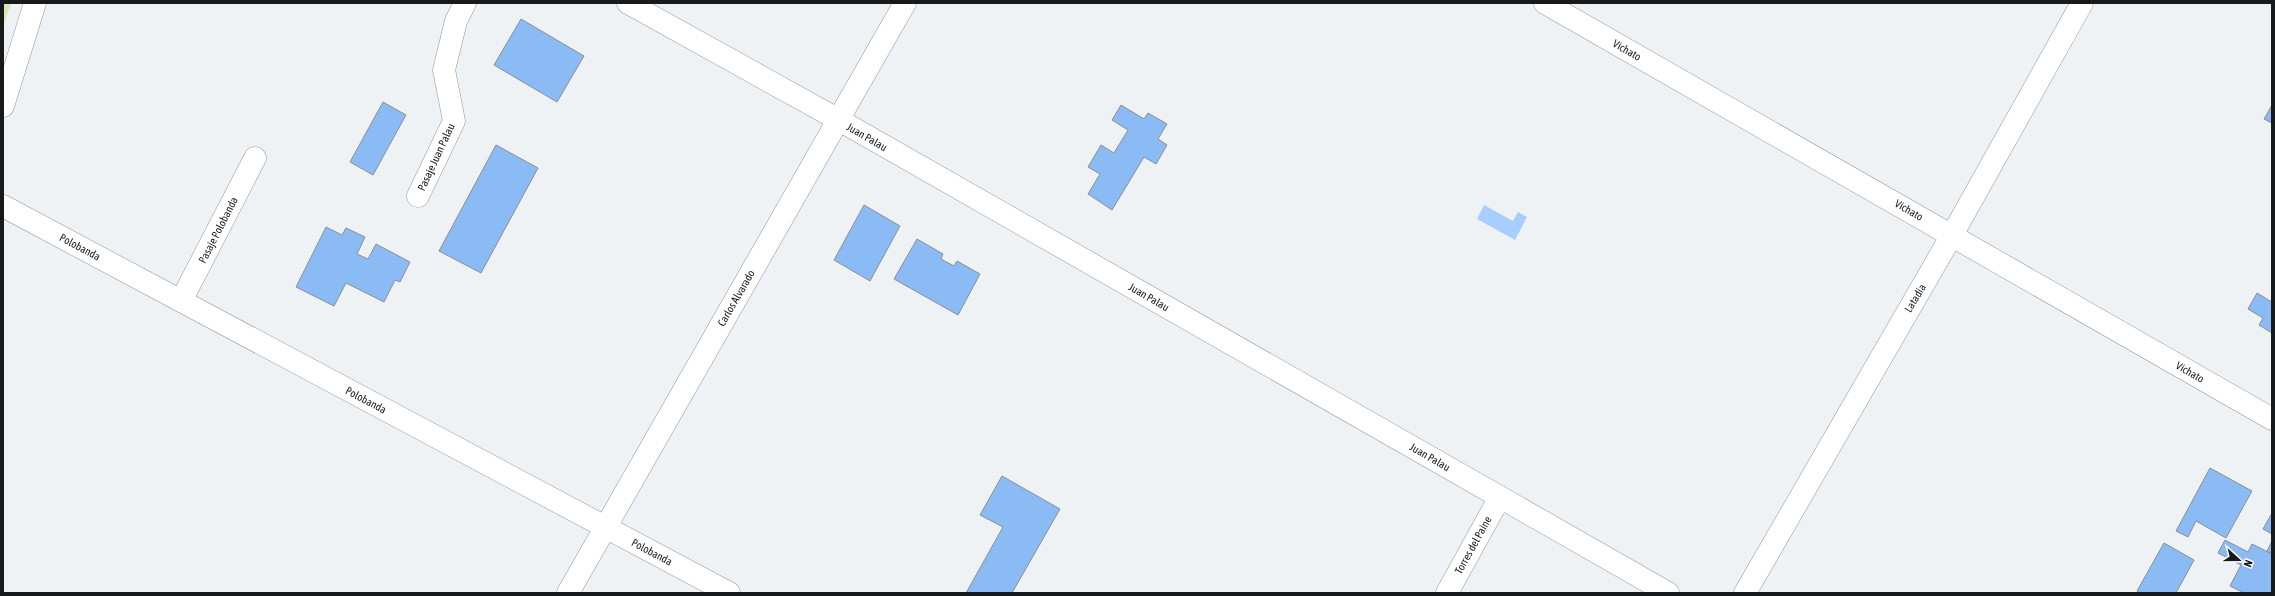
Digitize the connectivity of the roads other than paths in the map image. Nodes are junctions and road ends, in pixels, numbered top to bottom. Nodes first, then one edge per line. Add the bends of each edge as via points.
1 (35, 3) edge
2 (465, 3) edge
3 (628, 3) edge
4 (905, 3) edge
5 (1545, 3) edge
6 (2082, 3) edge
7 (3, 106) edge
8 (839, 120) junction
9 (255, 158) dead end
10 (418, 196) dead end
11 (3, 206) edge
12 (1952, 235) junction
13 (182, 301) junction
14 (2271, 417) edge
15 (1500, 497) junction
16 (606, 528) junction
17 (568, 593) edge
18 (729, 593) edge
19 (1447, 593) edge
20 (1668, 593) edge
21 (1745, 593) edge

1 - 7 street
2 - 10 street, Pasaje Juan Palau via 456,21 444,70 454,122
3 - 8 street, Juan Palau
4 - 8 street, Carlos Alvarado
5 - 12 street, Vichato
6 - 12 street, Latadía
8 - 15 street, Juan Palau
8 - 16 street, Carlos Alvarado
9 - 13 street, Pasaje Polobanda
11 - 13 street, Polobanda
12 - 14 street, Vichato
12 - 21 street, Latadía
13 - 16 street, Polobanda
15 - 19 street, Torres del Paine
15 - 20 street, Juan Palau
16 - 17 street, Carlos Alvarado
16 - 18 street, Polobanda

